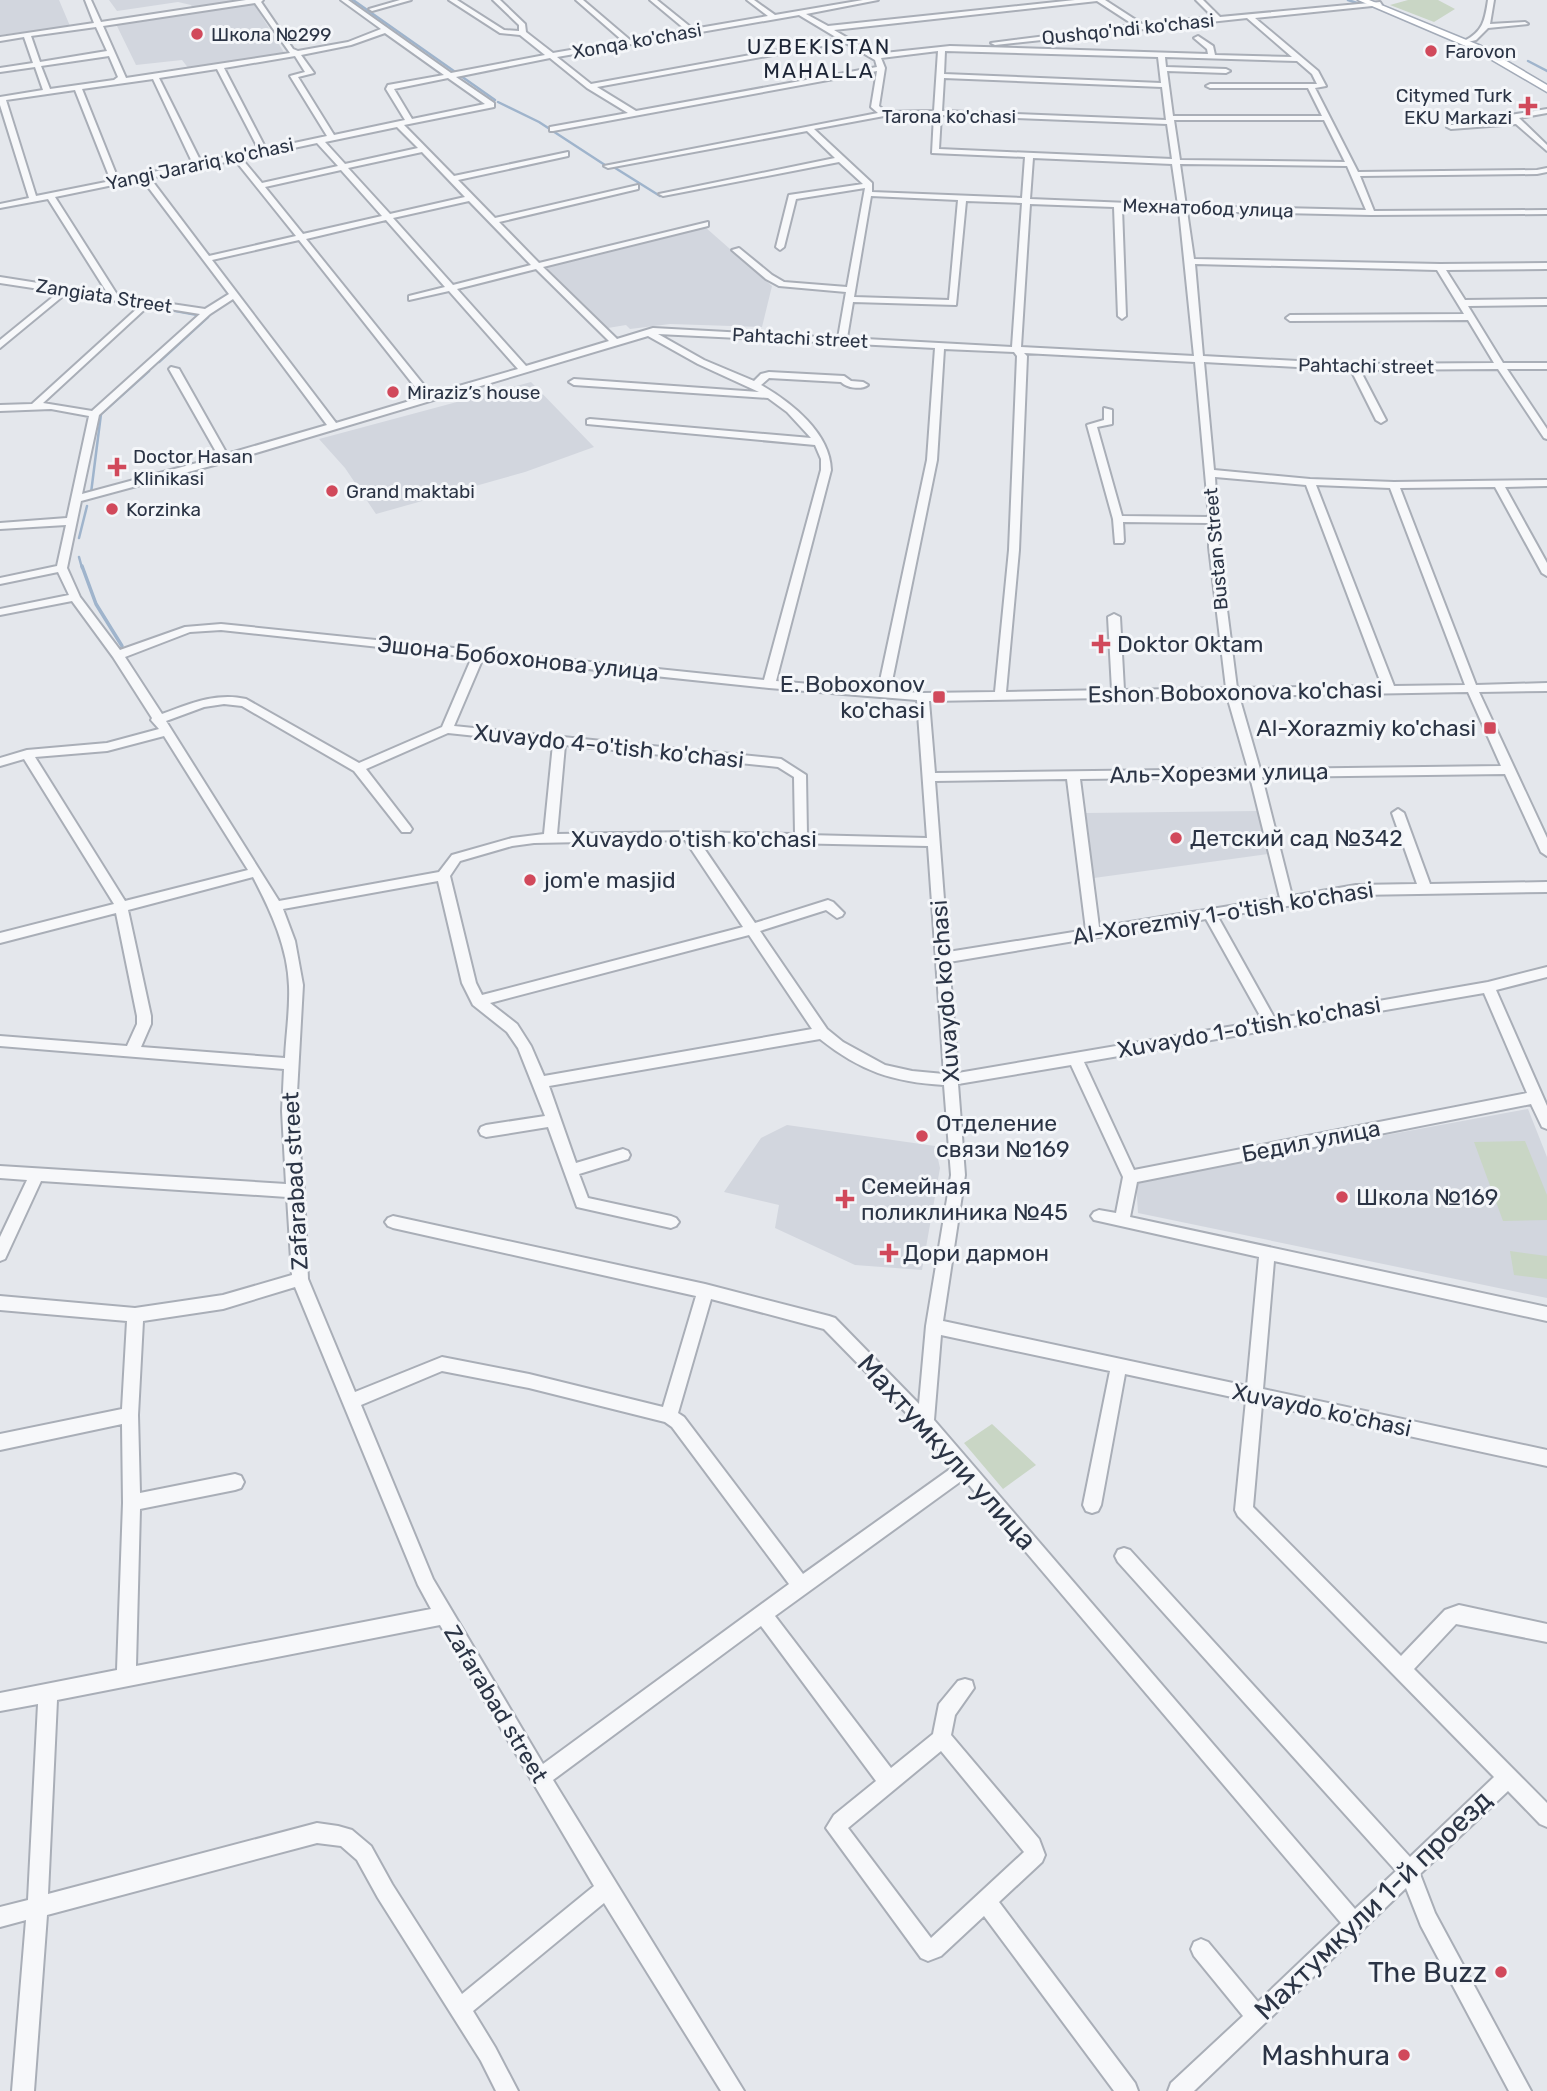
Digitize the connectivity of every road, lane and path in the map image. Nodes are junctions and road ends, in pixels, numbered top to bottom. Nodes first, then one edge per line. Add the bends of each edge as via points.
1 (88, 0) edge
2 (258, 0) edge
3 (344, 0) edge
4 (408, 0) edge
5 (452, 0) edge
6 (496, 0) edge
7 (579, 0) edge
8 (653, 0) edge
9 (750, 0) edge
10 (830, 0) edge
11 (875, 0) edge
12 (1094, 0) edge
13 (1100, 0) edge
14 (1199, 0) edge
15 (1363, 0) edge
16 (1490, 0) edge
17 (1375, 3) edge
18 (839, 6) junction
19 (372, 9) dead end
20 (1304, 12) junction
21 (800, 13) junction
22 (1250, 17) junction
23 (773, 18) junction
24 (1220, 20) junction
25 (1316, 21) dead end
26 (99, 25) junction
27 (1141, 26) junction
28 (1488, 26) junction
29 (1528, 27) dead end
30 (824, 29) junction
31 (385, 30) junction
32 (692, 32) junction
33 (523, 33) junction
34 (27, 35) junction
35 (1198, 38) dead end
36 (0, 39) edge
37 (843, 40) junction
38 (1469, 41) junction
39 (629, 43) junction
40 (942, 49) junction
41 (111, 53) junction
42 (296, 53) junction
43 (1161, 55) junction
44 (550, 56) junction
45 (875, 56) junction
46 (1212, 56) junction
47 (1296, 59) junction
48 (37, 64) junction
49 (219, 66) junction
50 (881, 68) junction
51 (1163, 69) junction
52 (0, 70) edge
53 (1226, 71) dead end
54 (450, 75) junction
55 (155, 76) junction
56 (940, 76) junction
57 (116, 82) junction
58 (1547, 83) edge
59 (1164, 85) junction
60 (590, 86) junction
61 (1210, 86) dead end
62 (78, 87) junction
63 (1311, 87) junction
64 (1547, 89) edge
65 (47, 92) junction
66 (1, 99) edge
67 (1547, 111) edge
68 (937, 113) junction
69 (635, 114) junction
70 (884, 114) junction
71 (1326, 118) junction
72 (1169, 120) junction
73 (410, 122) junction
74 (1518, 122) junction
75 (399, 124) junction
76 (1451, 127) dead end
77 (807, 128) junction
78 (552, 129) dead end
79 (331, 136) junction
80 (318, 139) junction
81 (424, 149) junction
82 (1547, 149) edge
83 (263, 151) junction
84 (565, 154) dead end
85 (1029, 155) junction
86 (237, 156) junction
87 (841, 159) junction
88 (1178, 162) junction
89 (1350, 164) junction
90 (198, 165) junction
91 (608, 166) dead end
92 (342, 167) junction
93 (1547, 170) edge
94 (1355, 174) junction
95 (145, 177) junction
96 (453, 179) junction
97 (116, 183) junction
98 (260, 186) junction
99 (635, 187) dead end
100 (869, 189) junction
101 (663, 194) dead end
102 (50, 195) junction
103 (471, 198) junction
104 (962, 198) junction
105 (33, 199) junction
106 (1026, 201) junction
107 (0, 206) edge
108 (1118, 206) junction
109 (1183, 208) junction
110 (1547, 212) edge
111 (1371, 213) junction
112 (386, 218) junction
113 (493, 221) junction
114 (705, 225) dead end
115 (302, 237) junction
116 (780, 247) dead end
117 (736, 250) dead end
118 (207, 259) junction
119 (1190, 261) junction
120 (537, 266) junction
121 (1547, 266) edge
122 (1440, 267) junction
123 (0, 280) edge
124 (449, 288) junction
125 (60, 294) dead end
126 (234, 295) junction
127 (850, 295) junction
128 (114, 298) junction
129 (412, 298) dead end
130 (1547, 302) edge
131 (1462, 303) junction
132 (142, 307) dead end
133 (207, 312) junction
134 (1122, 316) dead end
135 (1470, 317) junction
136 (1290, 318) dead end
137 (649, 332) junction
138 (842, 340) junction
139 (615, 342) junction
140 (0, 345) edge
141 (940, 346) junction
142 (1016, 349) junction
143 (1197, 360) junction
144 (1547, 366) edge
145 (1501, 367) junction
146 (1354, 368) junction
147 (174, 369) dead end
148 (523, 369) junction
149 (574, 382) dead end
150 (756, 385) junction
151 (863, 385) dead end
152 (771, 395) junction
153 (428, 397) junction
154 (36, 405) junction
155 (0, 408) edge
156 (1107, 410) dead end
157 (1547, 411) edge
158 (1531, 412) junction
159 (94, 414) junction
160 (1381, 420) dead end
161 (590, 422) dead end
162 (333, 426) junction
163 (1547, 436) edge
164 (819, 442) junction
165 (225, 459) junction
166 (1209, 473) junction
167 (1310, 482) junction
168 (1498, 483) junction
169 (1547, 483) edge
170 (1394, 485) junction
171 (76, 499) junction
172 (1118, 519) junction
173 (1214, 520) junction
174 (72, 521) junction
175 (0, 526) edge
176 (1119, 541) dead end
177 (62, 568) junction
178 (1547, 573) edge
179 (0, 581) edge
180 (75, 597) junction
181 (0, 612) edge
182 (1114, 617) dead end
183 (479, 654) junction
184 (118, 655) junction
185 (769, 684) junction
186 (1547, 687) edge
187 (1389, 689) junction
188 (1472, 689) junction
189 (1232, 692) junction
190 (1118, 694) junction
191 (883, 695) junction
192 (1000, 696) junction
193 (923, 697) junction
194 (160, 726) junction
195 (447, 729) junction
196 (559, 740) junction
197 (27, 754) junction
198 (0, 762) edge
199 (358, 768) junction
200 (1509, 770) junction
201 (1255, 772) junction
202 (1073, 775) junction
203 (929, 777) junction
204 (1398, 813) dead end
205 (406, 829) dead end
206 (689, 836) junction
207 (550, 838) junction
208 (801, 839) junction
209 (933, 842) junction
210 (1547, 852) edge
211 (256, 872) junction
212 (443, 876) junction
213 (1547, 887) edge
214 (1425, 888) junction
215 (1287, 900) junction
216 (121, 905) junction
217 (275, 906) junction
218 (837, 913) dead end
219 (1210, 914) junction
220 (752, 929) junction
221 (1093, 932) junction
222 (0, 938) edge
223 (942, 958) junction
224 (1547, 972) edge
225 (1488, 987) junction
226 (478, 1001) junction
227 (1271, 1024) junction
228 (822, 1033) junction
229 (0, 1041) edge
230 (132, 1050) junction
231 (1074, 1057) junction
232 (290, 1064) junction
233 (951, 1080) junction
234 (540, 1082) junction
235 (1536, 1097) junction
236 (553, 1121) junction
237 (1547, 1123) edge
238 (486, 1131) dead end
239 (623, 1155) dead end
240 (570, 1171) junction
241 (0, 1172) edge
242 (37, 1174) junction
243 (1130, 1177) junction
244 (296, 1191) junction
245 (1099, 1216) dead end
246 (1122, 1221) junction
247 (393, 1222) dead end
248 (671, 1222) dead end
249 (1267, 1251) junction
250 (0, 1254) edge
251 (300, 1279) junction
252 (705, 1291) junction
253 (0, 1303) edge
254 (1547, 1314) edge
255 (135, 1315) junction
256 (934, 1326) junction
257 (1119, 1366) junction
258 (1254, 1395) junction
259 (353, 1401) junction
260 (130, 1415) junction
261 (669, 1416) junction
262 (926, 1422) junction
263 (0, 1442) edge
264 (1547, 1458) edge
265 (965, 1468) junction
266 (235, 1482) dead end
267 (132, 1503) junction
268 (1092, 1506) dead end
269 (1124, 1556) dead end
270 (802, 1587) junction
271 (444, 1615) junction
272 (763, 1615) junction
273 (1547, 1633) edge
274 (1401, 1669) junction
275 (126, 1679) junction
276 (965, 1688) dead end
277 (48, 1694) junction
278 (0, 1702) edge
279 (941, 1739) junction
280 (540, 1778) junction
281 (1507, 1778) junction
282 (889, 1782) junction
283 (1547, 1817) edge
284 (1409, 1871) junction
285 (606, 1888) junction
286 (985, 1899) junction
287 (37, 1909) junction
288 (0, 1917) edge
289 (1354, 1923) junction
290 (1201, 1949) dead end
291 (458, 2009) junction
292 (1256, 2017) junction
293 (23, 2091) edge
294 (507, 2091) edge
295 (733, 2091) edge
296 (1127, 2091) edge
297 (1179, 2091) edge
298 (1520, 2091) edge

1 - 26 street
2 - 26 street
2 - 42 street
3 - 31 street
4 - 19 street
5 - 33 street via 502,32
6 - 33 street via 523,25
7 - 39 street
8 - 32 street
9 - 23 street
10 - 18 street
11 - 18 street, Xonqa ko'chasi
12 - 30 street
13 - 27 street
14 - 24 street
15 - 17 main road
16 - 28 street
17 - 20 street, Qushqo'ndi ko'chasi
17 - 38 main road
18 - 21 street, Xonqa ko'chasi
20 - 22 street, Qushqo'ndi ko'chasi
20 - 25 street
21 - 23 street, Xonqa ko'chasi
21 - 30 street
22 - 24 street, Qushqo'ndi ko'chasi
22 - 47 street
23 - 32 street, Xonqa ko'chasi
24 - 27 street, Qushqo'ndi ko'chasi
26 - 34 street
26 - 41 street
27 - 40 street, Qushqo'ndi ko'chasi
28 - 29 street via 1509,25 1518,32
28 - 38 street via 1481,36
30 - 37 street
31 - 42 street via 369,39
31 - 54 street
32 - 39 street, Xonqa ko'chasi
33 - 44 street
34 - 36 street
34 - 48 street
35 - 46 street
37 - 45 street
37 - 60 street
38 - 58 main road
38 - 64 main road
39 - 44 street, Xonqa ko'chasi
40 - 43 street
40 - 45 street, Qushqo'ndi ko'chasi
40 - 56 street
41 - 48 street
41 - 57 street via 122,78
42 - 49 street
42 - 79 street via 310,73 294,76
43 - 46 street
43 - 51 street, Bustаn Street
44 - 54 street, Xonqa ko'chasi
44 - 60 street
45 - 50 street
46 - 47 street
47 - 63 street via 1315,73 1322,85
48 - 52 street
48 - 65 street
49 - 55 street
49 - 83 street
50 - 69 street
50 - 70 street via 876,107
51 - 53 street
51 - 59 street, Bustаn Street
54 - 73 street, Xonqa ko'chasi via 390,89
54 - 73 street, Yangi Jarariq ko'chasi via 491,105
55 - 57 street
55 - 90 street
56 - 59 street
56 - 68 street
57 - 62 street
59 - 72 street, Bustаn Street
60 - 69 street
61 - 63 street
62 - 65 street
62 - 97 street
63 - 71 street
65 - 66 street
66 - 105 street
67 - 74 street via 1519,114 1513,117
68 - 70 street, Tarona ko'chasi
68 - 72 street, Tarona ko'chasi
68 - 85 street via 935,151
69 - 78 street
70 - 77 street, Tarona ko'chasi
71 - 72 street, Tarona ko'chasi
71 - 89 street
72 - 88 street, Bustаn Street
73 - 75 street, Yangi Jarariq ko'chasi
74 - 76 street
74 - 82 street
75 - 79 street, Yangi Jarariq ko'chasi
75 - 81 street
77 - 87 street
77 - 91 street, Tarona ko'chasi
79 - 80 street, Yangi Jarariq ko'chasi
80 - 83 street, Yangi Jarariq ko'chasi
80 - 92 street
81 - 92 street
81 - 96 street
83 - 86 street, Yangi Jarariq ko'chasi
84 - 96 street
85 - 88 street
85 - 106 street
86 - 90 street, Yangi Jarariq ko'chasi
86 - 98 street
87 - 100 street
87 - 101 street
88 - 89 street
88 - 109 street, Bustаn Street
89 - 94 street
90 - 95 street, Yangi Jarariq ko'chasi
92 - 98 street
92 - 112 street
93 - 94 street
94 - 111 street
95 - 97 street, Yangi Jarariq ko'chasi
95 - 118 street
96 - 103 street
97 - 102 street, Yangi Jarariq ko'chasi
98 - 115 street
99 - 113 street
100 - 104 street, Мехнатобод улица
100 - 116 street, Мехнатобод улица via 792,197
100 - 127 street
102 - 105 street, Yangi Jarariq ko'chasi
102 - 128 street
103 - 112 street
103 - 113 street
104 - 106 street, Мехнатобод улица
104 - 127 street via 953,303
105 - 107 street, Yangi Jarariq ko'chasi
106 - 108 street, Мехнатобод улица
106 - 142 street
108 - 109 street, Мехнатобод улица
108 - 134 street
109 - 111 street, Мехнатобод улица
109 - 119 street, Bustаn Street
110 - 111 street, Мехнатобод улица
112 - 115 street
112 - 124 street
113 - 120 street
114 - 120 street
115 - 118 street
115 - 153 street
117 - 127 street via 782,284
118 - 126 street
119 - 122 street
119 - 143 street, Bustаn Street
120 - 124 street
120 - 139 street
121 - 122 street
122 - 131 street
123 - 128 street, Zangiata Street
124 - 129 street
124 - 148 street
125 - 140 street
126 - 133 street
126 - 162 street
127 - 138 street
128 - 133 street, Zangiata Street
130 - 131 street
131 - 135 street
132 - 154 street
133 - 159 street
135 - 136 street
135 - 145 street
137 - 138 street, Pahtachi street
137 - 139 street, Pahtachi street
137 - 150 street via 701,362
138 - 141 street, Pahtachi street
139 - 148 street, Pahtachi street
141 - 142 street, Pahtachi street
141 - 191 street via 932,460
142 - 143 street, Pahtachi street
142 - 192 street via 1022,356 1014,550
143 - 146 street, Pahtachi street
143 - 166 street, Bustаn Street
144 - 145 street, Pahtachi street
145 - 146 street, Pahtachi street
145 - 158 street
146 - 160 street
147 - 165 street
148 - 153 street, Pahtachi street
149 - 152 street
150 - 151 street via 769,375 844,379 848,384
150 - 152 street
152 - 164 street
153 - 162 street, Pahtachi street
154 - 155 street
154 - 159 street
156 - 172 street via 1109,422 1091,425
157 - 158 street
158 - 163 street
159 - 171 street
161 - 164 street
162 - 165 street, Pahtachi street
164 - 185 street via 827,470
165 - 171 street, Pahtachi street
166 - 167 street
166 - 173 street, Bustаn Street
167 - 170 street
167 - 187 street
168 - 169 street
168 - 170 street
168 - 178 street
170 - 188 street
171 - 174 street
172 - 173 street
172 - 176 street
173 - 189 street, Bustаn Street via 1213,547
174 - 175 street
174 - 177 street
177 - 179 street
177 - 180 street, Zafarabad street
180 - 181 street
180 - 184 street, Zafarabad street
182 - 190 street
183 - 184 street, Эшона Бобохонова улица via 206,626
183 - 185 street, Эшона Бобохонова улица
183 - 195 street
184 - 194 street, Zafarabad street
185 - 191 street, Эшона Бобохонова улица
186 - 188 street, Eshon Boboxonova ko'chasi
187 - 188 street, Eshon Boboxonova ko'chasi
187 - 189 street, Eshon Boboxonova ko'chasi
188 - 200 street
189 - 190 street, Eshon Boboxonova ko'chasi
189 - 201 street, Bustаn Street
190 - 192 street, Eshon Boboxonova ko'chasi
191 - 193 street, Эшона Бобохонова улица
192 - 193 street, Eshon Boboxonova ko'chasi
193 - 203 street, Xuvaydo ko'chasi
194 - 197 street via 107,747
194 - 199 street via 217,699 232,698
194 - 211 street, Zafarabad street
195 - 196 street, Xuvaydo 4-o'tish ko'chasi
195 - 199 street, Xuvaydo 4-o'tish ko'chasi
196 - 207 street
196 - 208 street, Xuvaydo 4-o'tish ko'chasi via 781,763 800,775
197 - 198 street
197 - 216 street
199 - 205 street
200 - 201 street, Аль-Хорезми улица
200 - 210 street
201 - 202 street, Аль-Хорезми улица
201 - 215 street, Bustаn Street
202 - 203 street, Аль-Хорезми улица
202 - 221 street
203 - 209 street, Xuvaydo ko'chasi
204 - 214 street
206 - 207 street, Xuvaydo o'tish ko'chasi
206 - 208 street, Xuvaydo o'tish ko'chasi
206 - 220 street, Xuvaydo 1-o'tish ko'chasi
207 - 212 street, Xuvaydo o'tish ko'chasi via 512,842 456,858
208 - 209 street, Xuvaydo o'tish ko'chasi
209 - 223 street, Xuvaydo ko'chasi
211 - 216 street
211 - 217 street, Zafarabad street
212 - 217 street
212 - 226 street via 469,983
213 - 214 street, Al-Xorezmiy 1-o'tish ko'chasi
214 - 215 street, Al-Xorezmiy 1-o'tish ko'chasi via 1356,890
215 - 219 street, Al-Xorezmiy 1-o'tish ko'chasi
216 - 222 street
216 - 230 street via 144,1016
217 - 232 street, Zafarabad street via 288,941 296,985
218 - 220 street via 828,905
219 - 221 street, Al-Xorezmiy 1-o'tish ko'chasi
219 - 227 street
220 - 226 street
220 - 228 street, Xuvaydo 1-o'tish ko'chasi
221 - 223 street, Al-Xorezmiy 1-o'tish ko'chasi
223 - 233 street, Xuvaydo ko'chasi
224 - 225 street, Xuvaydo 1-o'tish ko'chasi
225 - 227 street, Xuvaydo 1-o'tish ko'chasi
225 - 235 street
226 - 234 street via 512,1028
227 - 231 street, Xuvaydo 1-o'tish ko'chasi
228 - 233 street, Xuvaydo 1-o'tish ko'chasi via 848,1055 886,1073
228 - 234 street
229 - 230 street
230 - 232 street
231 - 233 street, Xuvaydo 1-o'tish ko'chasi
231 - 243 street
232 - 244 street, Zafarabad street via 289,1144
233 - 256 street, Xuvaydo ko'chasi via 958,1175
234 - 236 street
235 - 237 street
235 - 243 street, Бедил улица
236 - 238 street
236 - 240 street
239 - 240 street
240 - 248 street via 582,1203
241 - 242 street
242 - 244 street
242 - 250 street
243 - 246 street
244 - 251 street, Zafarabad street
245 - 246 street
246 - 249 street
247 - 252 street, Махтумкули улица
249 - 254 street
249 - 258 street
251 - 255 street via 223,1302
251 - 259 street, Zafarabad street
252 - 261 street
252 - 262 street, Махтумкули улица via 826,1320
253 - 255 street
255 - 260 street
256 - 257 street, Xuvaydo ko'chasi
256 - 262 street, Xuvaydo ko'chasi
257 - 258 street, Xuvaydo ko'chasi
257 - 268 street
258 - 264 street, Xuvaydo ko'chasi
258 - 274 street via 1244,1510
259 - 261 street via 442,1364
259 - 271 street, Zafarabad street via 427,1586
260 - 263 street
260 - 267 street
261 - 270 street
262 - 265 street, Махтумкули улица
265 - 270 street
265 - 289 street, Махтумкули улица
266 - 267 street
267 - 275 street
269 - 284 street
270 - 272 street
271 - 275 street
271 - 280 street, Zafarabad street
272 - 280 street
272 - 282 street
273 - 274 street via 1459,1614 1451,1616
274 - 281 street
275 - 277 street
276 - 279 street via 946,1711
277 - 278 street
277 - 287 street
279 - 282 street
279 - 286 street via 1035,1855
280 - 285 street, Zafarabad street
281 - 283 street
281 - 284 street, Махтумкули 1-й проезд
282 - 286 street via 836,1828 920,1944 928,1951 934,1948
284 - 289 street, Махтумкули 1-й проезд
284 - 298 street via 1428,1919
285 - 291 street
285 - 295 street, Zafarabad street
286 - 296 street
287 - 288 street
287 - 291 street via 317,1833 345,1837 373,1868
287 - 293 street
289 - 292 street, Махтумкули 1-й проезд
290 - 292 street
291 - 294 street
292 - 297 street, Махтумкули 1-й проезд

